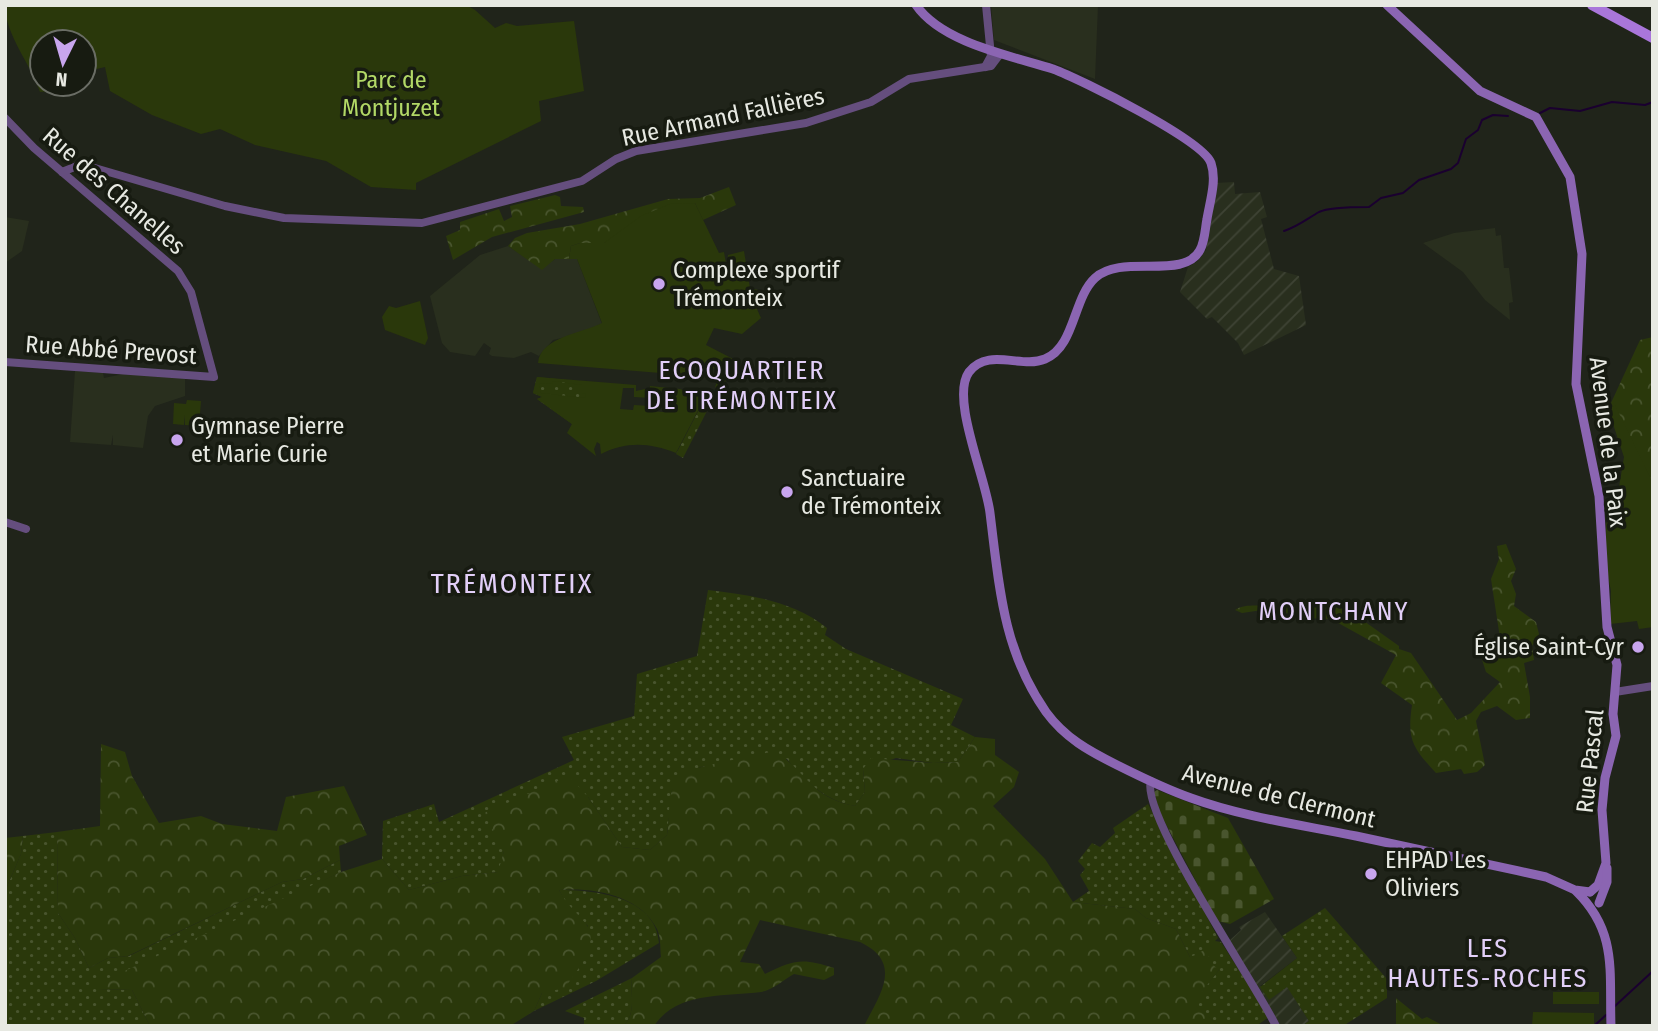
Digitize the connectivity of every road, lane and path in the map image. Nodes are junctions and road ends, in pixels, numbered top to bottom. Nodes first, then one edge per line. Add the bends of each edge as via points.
1 (916, 5) edge
2 (986, 5) edge
3 (1387, 5) edge
4 (1592, 5) edge
5 (1653, 38) edge
6 (989, 50) junction
7 (1000, 54) junction
8 (984, 68) junction
9 (5, 118) edge
10 (62, 172) junction
11 (5, 362) edge
12 (214, 377) joint
13 (5, 522) edge
14 (26, 529) dead end
15 (1616, 661) joint
16 (1653, 686) edge
17 (1615, 692) junction
18 (1151, 781) junction
19 (1593, 898) junction
20 (1276, 1026) edge
21 (1611, 1026) edge

1 - 6 main road via 931,21
2 - 6 street
3 - 15 main road, Avenue de la Paix via 1483,93 1530,112 1570,177 1580,240 1576,384 1595,469 1607,627
4 - 5 main road
6 - 7 main road
6 - 8 street via 990,60
7 - 8 street
7 - 18 main road, Avenue de Clermont via 1065,74 1182,136 1205,151 1214,173 1203,239 1195,258 1180,265 1105,271 1090,284 1053,354 1038,361 986,360 968,374 961,400 988,499 1007,634 1044,709 1081,747
8 - 10 street, Rue Armand Fallières via 909,79 871,102 806,123 636,151 582,181 430,223 284,218 225,206 88,166
9 - 10 street, Rue des Chanelles
10 - 12 street, Rue des Chanelles via 178,271 191,292
11 - 12 street, Rue Abbé Prevost
13 - 14 street
15 - 17 main road, Rue Pascal
16 - 17 street
17 - 19 main road, Rue Pascal via 1616,736 1605,775 1602,810 1606,863
18 - 19 main road, Avenue de Clermont via 1212,805 1546,877
18 - 20 street via 1149,791 1161,823
19 - 21 main road via 1609,942

